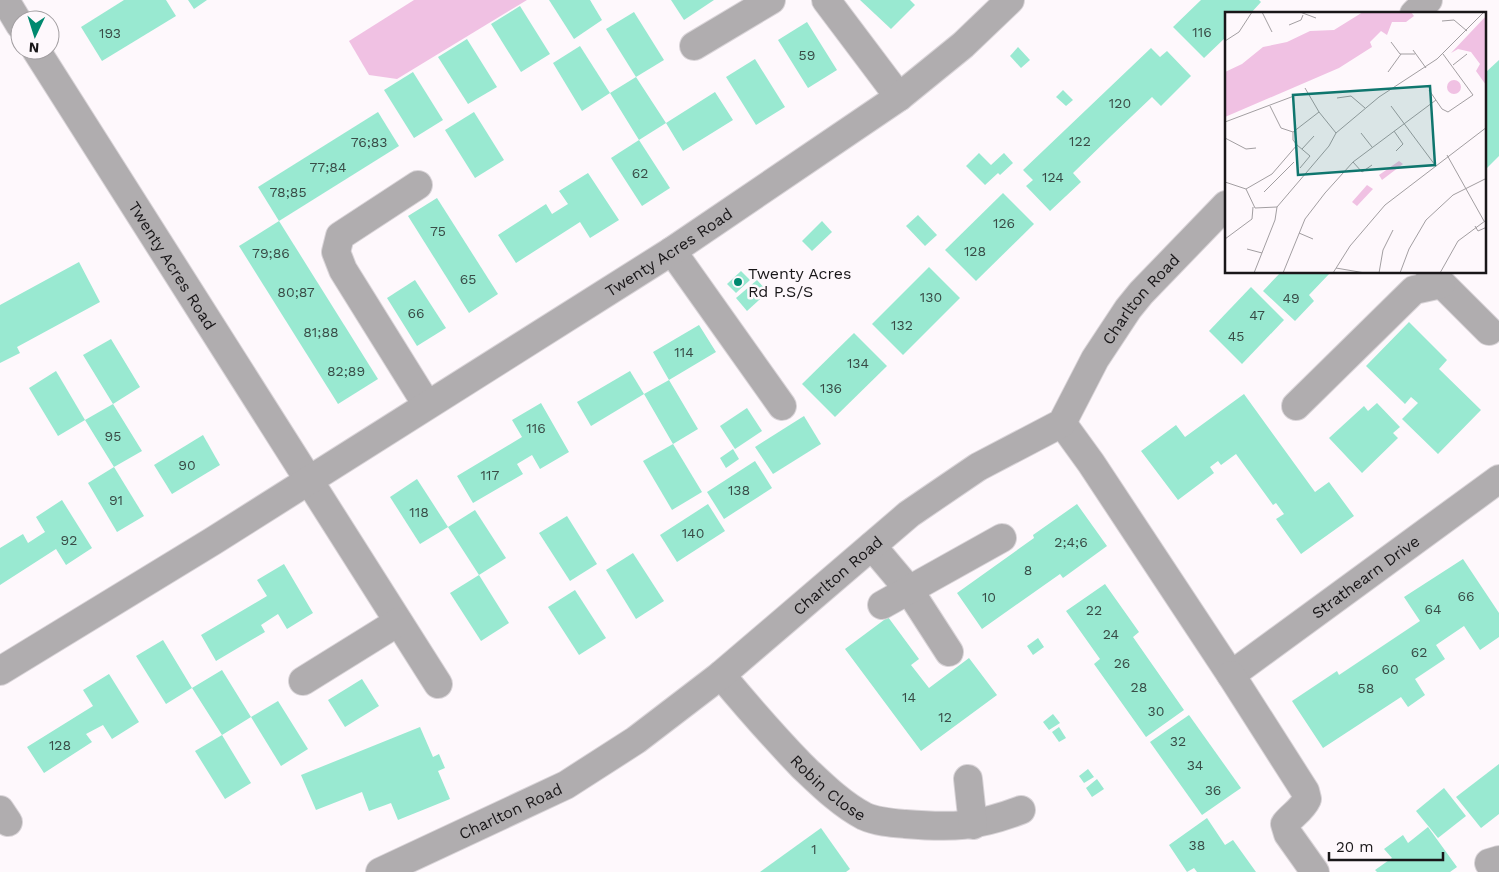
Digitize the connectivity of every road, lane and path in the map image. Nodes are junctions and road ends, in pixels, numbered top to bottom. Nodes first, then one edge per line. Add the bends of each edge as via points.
1 (771, 0) edge
2 (826, 0) edge
3 (1010, 0) edge
4 (1428, 0) edge
5 (1416, 12) edge
6 (694, 46) dead end
7 (42, 60) edge
8 (899, 97) junction
9 (418, 185) dead end
10 (1225, 206) edge
11 (672, 250) junction
12 (1436, 278) edge
13 (1496, 332) edge
14 (427, 405) junction
15 (782, 406) dead end
16 (1296, 406) dead end
17 (1062, 423) junction
18 (1499, 479) edge
19 (309, 480) junction
20 (1002, 538) dead end
21 (872, 546) junction
22 (909, 590) junction
23 (882, 605) dead end
24 (398, 622) junction
25 (949, 652) dead end
26 (0, 671) edge
27 (1231, 675) junction
28 (721, 676) junction
29 (303, 681) dead end
30 (438, 684) dead end
31 (968, 779) dead end
32 (1021, 810) dead end
33 (973, 825) junction
34 (380, 872) edge
35 (1315, 872) edge

1 - 6 street
2 - 8 street
3 - 8 street, Twenty Acres Road via 964,46
4 - 5 street
7 - 19 street, Twenty Acres Road
8 - 11 street, Twenty Acres Road
9 - 14 street via 340,236 336,252 343,270
10 - 17 street, Charlton Road via 1128,309 1095,359
11 - 14 street, Twenty Acres Road
11 - 15 street
12 - 13 street
12 - 16 street via 1414,290
14 - 19 street, Twenty Acres Road
17 - 21 street, Charlton Road via 953,484 909,514
17 - 27 street
18 - 27 street, Strathearn Drive
19 - 24 street
19 - 26 street, Twenty Acres Road
20 - 22 street
21 - 22 street
21 - 28 street, Charlton Road
22 - 23 street
22 - 25 street
24 - 29 street
24 - 30 street
27 - 35 street via 1305,791 1307,799 1303,807 1285,824 1288,834
28 - 33 street, Robin Close via 777,740 852,809 866,817 890,823
28 - 34 street, Charlton Road via 636,740 566,785
31 - 33 street
32 - 33 street, Robin Close

